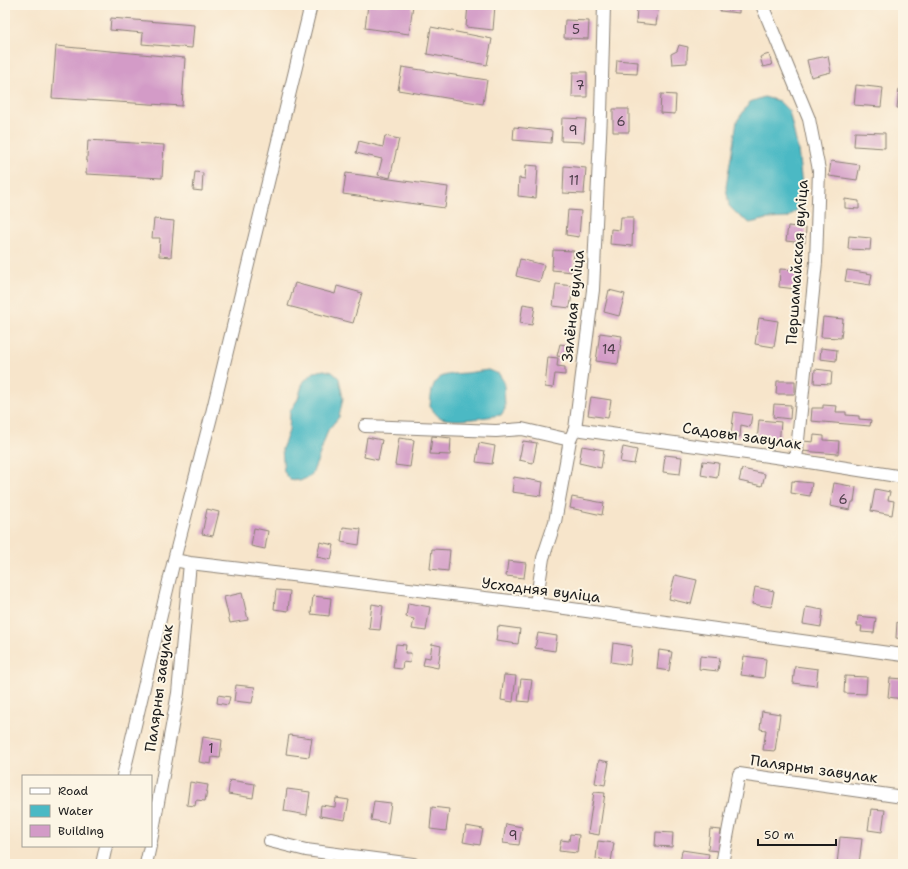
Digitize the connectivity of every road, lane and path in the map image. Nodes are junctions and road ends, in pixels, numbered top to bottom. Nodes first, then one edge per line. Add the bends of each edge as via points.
1 (311, 5) edge
2 (604, 5) edge
3 (762, 5) edge
4 (365, 426) dead end
5 (573, 434) junction
6 (796, 460) junction
7 (903, 477) edge
8 (174, 560) junction
9 (190, 563) junction
10 (536, 604) junction
11 (903, 655) edge
12 (123, 775) edge
13 (903, 797) edge
14 (152, 836) edge
15 (270, 841) dead end
16 (106, 847) edge
17 (150, 847) edge
18 (102, 864) edge
19 (146, 864) edge
20 (413, 864) edge
21 (722, 864) edge

1 - 8 street
2 - 5 street, Зялёная вуліца via 593,290
3 - 6 street, Першамайская вуліца via 809,119 819,170 816,262
4 - 5 street, Садовы завулак via 496,431 522,429
5 - 6 street, Садовы завулак
5 - 10 street, Зялёная вуліца via 555,522 543,558
6 - 7 street, Садовы завулак
8 - 9 street, Усходняя вуліца
8 - 12 street
9 - 10 street, Усходняя вуліца
9 - 14 street, Палярны завулак via 178,693
10 - 11 street, Усходняя вуліца
13 - 21 street, Палярны завулак via 739,774
15 - 20 street via 306,850
16 - 18 street
17 - 19 street

